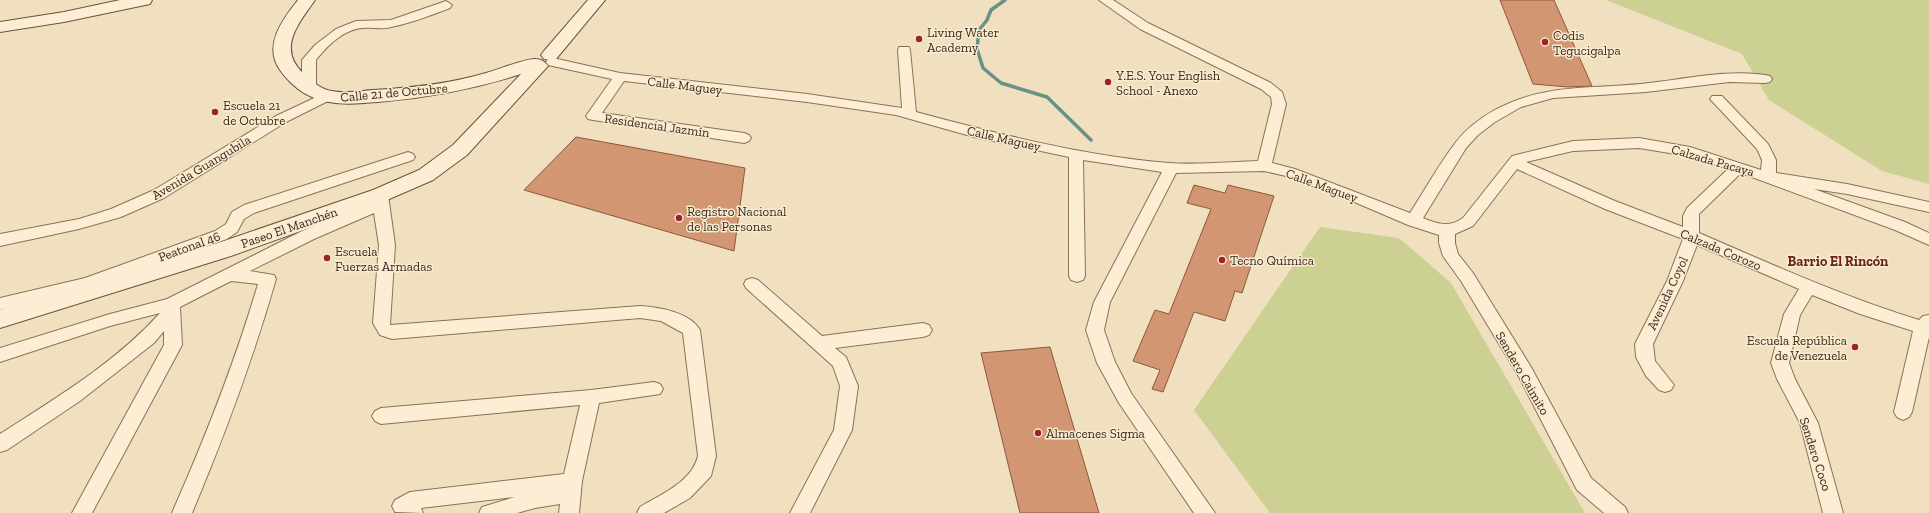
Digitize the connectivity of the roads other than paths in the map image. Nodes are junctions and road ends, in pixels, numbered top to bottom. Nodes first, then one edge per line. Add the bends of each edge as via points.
1 (144, 0) edge
2 (307, 0) edge
3 (597, 0) edge
4 (1105, 0) edge
5 (446, 5) dead end
6 (0, 27) edge
7 (904, 50) dead end
8 (544, 62) junction
9 (620, 77) junction
10 (485, 79) junction
11 (1765, 79) dead end
12 (309, 87) junction
13 (327, 96) junction
14 (1717, 99) dead end
15 (504, 105) junction
16 (909, 114) junction
17 (744, 138) dead end
18 (1076, 154) junction
19 (408, 157) dead end
20 (1514, 162) junction
21 (1264, 166) junction
22 (1739, 167) junction
23 (1171, 168) junction
24 (1768, 177) junction
25 (380, 200) junction
26 (1929, 208) edge
27 (1413, 221) junction
28 (1448, 230) junction
29 (1690, 236) junction
30 (0, 240) edge
31 (1929, 240) edge
32 (229, 275) junction
33 (1077, 276) dead end
34 (752, 284) dead end
35 (1809, 287) junction
36 (173, 307) junction
37 (3, 313) edge
38 (1927, 326) edge
39 (923, 330) dead end
40 (818, 343) junction
41 (0, 355) edge
42 (1665, 385) dead end
43 (654, 389) dead end
44 (591, 398) junction
45 (1903, 412) dead end
46 (381, 416) dead end
47 (0, 444) edge
48 (572, 488) junction
49 (1615, 511) edge
50 (82, 513) edge
51 (182, 513) edge
52 (413, 513) edge
53 (489, 513) edge
54 (569, 513) edge
55 (647, 513) edge
56 (800, 513) edge
57 (1205, 513) edge
58 (1833, 513) edge

1 - 6 street via 64,18
2 - 12 street, Calle 21 de Octubre via 283,37 282,55 290,72
3 - 8 street, Paseo El Manchén
4 - 21 street via 1144,26 1266,86 1278,95 1279,104
5 - 12 street via 412,18 383,25 362,24 342,31 324,43 309,60
7 - 16 street
8 - 9 street, Calle Maguey
8 - 10 street, Calle 21 de Octubre
8 - 15 street, Paseo El Manchén
9 - 16 street, Calle Maguey via 807,98
9 - 17 street, Residencial Jazmín via 593,116
10 - 13 street, Calle 21 de Octubre via 416,92 348,98
10 - 15 street via 499,83 504,88
11 - 27 street via 1729,78 1646,88 1553,94 1516,104 1479,128 1461,145
12 - 13 street, Calle 21 de Octubre
13 - 30 street, Avenida Guangubila via 281,119 159,194 116,213 79,224
14 - 24 street via 1762,147 1768,160
15 - 25 street, Paseo El Manchén via 460,150 426,175
16 - 18 street, Calle Maguey via 974,132
18 - 23 street, Calle Maguey
18 - 33 street
19 - 37 street, Peatonal 46 via 249,209 237,216 230,230 220,235
20 - 22 street, Calzada Pacaya via 1535,154 1573,146 1639,143 1690,152
20 - 28 street via 1468,222 1460,228
20 - 29 street, Calzada Corozo via 1610,205
21 - 23 street, Calle Maguey
21 - 27 street, Calle Maguey via 1297,174
22 - 24 street, Calzada Pacaya
22 - 29 street, Avenida Coyol via 1692,212 1689,222
23 - 57 street via 1102,302 1095,330 1106,363 1126,398
24 - 26 street via 1848,189
24 - 31 street, Calzada Pacaya via 1900,226
25 - 32 street
25 - 37 street, Paseo El Manchén via 223,250
25 - 55 street via 388,245 381,323 385,330 392,332 640,312 671,316 691,330 707,456 704,470 683,492
27 - 28 street, Calle Maguey via 1434,229
28 - 49 street, Sendero Caimito via 1447,243 1451,256 1468,277 1525,372 1584,484
29 - 35 street, Calzada Corozo
29 - 42 street, Avenida Coyol via 1681,268 1644,344 1643,356 1648,366
32 - 36 street
32 - 51 street via 268,279 211,445
34 - 40 street
35 - 38 street, Calzada Corozo via 1866,310
35 - 58 street, Sendero Coco via 1792,314 1780,364 1809,423
36 - 41 street via 110,320
36 - 47 street via 148,338 74,396
36 - 50 street via 173,345
38 - 45 street
39 - 40 street
40 - 56 street via 840,362 850,386 843,430
43 - 44 street
44 - 46 street
44 - 48 street
48 - 52 street via 405,502 402,506
48 - 53 street
48 - 54 street

